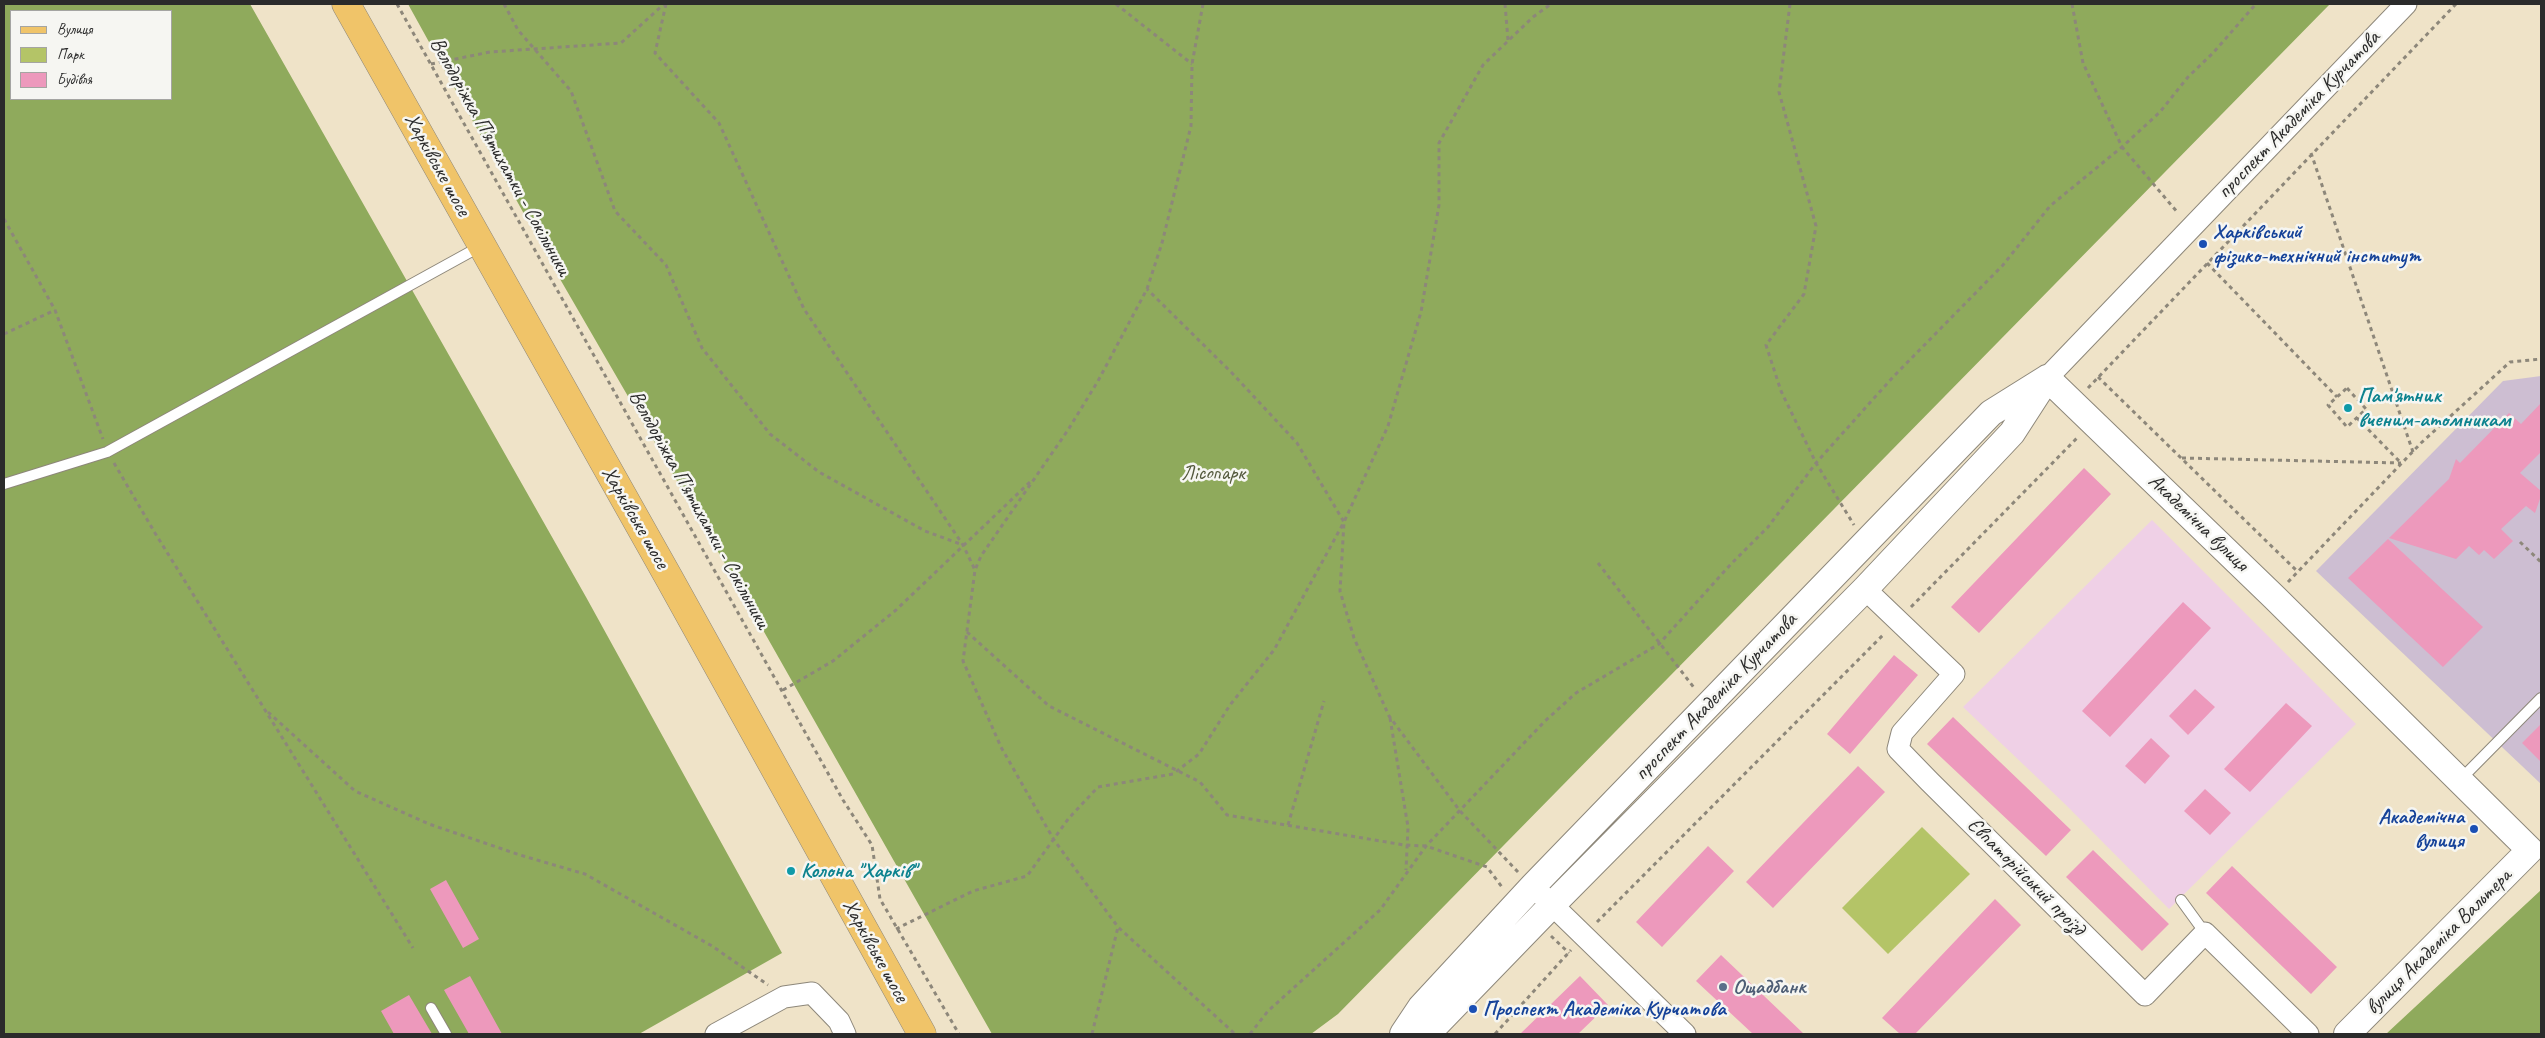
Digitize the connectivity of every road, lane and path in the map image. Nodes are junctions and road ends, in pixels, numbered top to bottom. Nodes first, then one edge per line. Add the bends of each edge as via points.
1 (346, 4) edge
2 (397, 4) edge
3 (504, 4) edge
4 (665, 4) edge
5 (1116, 4) edge
6 (1203, 4) edge
7 (1504, 4) edge
8 (1551, 4) edge
9 (1790, 4) edge
10 (2072, 4) edge
11 (2256, 4) edge
12 (2406, 4) edge
13 (2456, 4) edge
14 (1508, 40) junction
15 (535, 50) junction
16 (430, 64) junction
17 (1192, 64) junction
18 (2122, 147) junction
19 (2311, 153) junction
20 (4, 219) edge
21 (2192, 228) junction
22 (482, 246) junction
23 (2207, 263) junction
24 (1147, 289) junction
25 (55, 310) junction
26 (4, 334) edge
27 (2541, 359) edge
28 (2098, 377) junction
29 (2047, 378) junction
30 (2337, 397) junction
31 (2074, 403) junction
32 (2357, 418) junction
33 (2093, 422) junction
34 (107, 452) junction
35 (2413, 452) junction
36 (2182, 458) junction
37 (1816, 463) junction
38 (2402, 463) junction
39 (1034, 477) junction
40 (4, 484) edge
41 (1344, 522) junction
42 (2520, 542) dead end
43 (1865, 543) junction
44 (963, 545) junction
45 (2541, 562) edge
46 (1598, 563) dead end
47 (975, 570) junction
48 (2298, 572) junction
49 (1865, 589) junction
50 (2274, 596) junction
51 (1898, 620) junction
52 (967, 632) junction
53 (1659, 644) junction
54 (783, 690) junction
55 (2541, 698) edge
56 (1324, 701) dead end
57 (1708, 705) junction
58 (264, 710) junction
59 (1389, 716) junction
60 (1177, 771) junction
61 (2459, 781) junction
62 (1460, 811) junction
63 (1288, 825) junction
64 (1054, 840) junction
65 (1407, 845) junction
66 (1426, 846) junction
67 (2536, 854) edge
68 (1406, 871) junction
69 (1532, 886) junction
70 (1504, 889) dead end
71 (2180, 900) dead end
72 (1552, 904) junction
73 (1118, 927) junction
74 (896, 929) junction
75 (1545, 929) dead end
76 (2206, 932) junction
77 (1584, 936) junction
78 (413, 948) dead end
79 (1568, 952) junction
80 (784, 997) junction
81 (431, 1008) dead end
82 (446, 1034) edge
83 (716, 1034) edge
84 (845, 1034) edge
85 (922, 1034) edge
86 (959, 1034) edge
87 (1092, 1034) edge
88 (1235, 1034) edge
89 (1250, 1034) edge
90 (1403, 1034) edge
91 (1427, 1034) edge
92 (1495, 1034) edge
93 (1685, 1034) edge
94 (2308, 1034) edge
95 (2347, 1034) edge

1 - 22 main road, Харківське шосе
2 - 16 path, Велодоріжка П'ятихатки - Сокільники
3 - 15 path via 518,30
4 - 15 path via 621,43
4 - 44 path via 656,53 719,123 804,309
5 - 17 path
6 - 17 path
7 - 14 path
8 - 14 path
9 - 37 path via 1779,92 1816,226 1804,294 1766,345 1781,391
10 - 18 path via 2083,63
11 - 18 path via 2160,112
12 - 21 street, проспект Академіка Курчатова
13 - 19 path
14 - 41 path via 1483,65 1439,143 1439,205 1421,312 1388,426
15 - 16 path via 490,52
15 - 44 path via 571,91 615,211 666,265 702,348 770,434 819,472 925,530
16 - 54 path, Велодоріжка П'ятихатки - Сокільники
17 - 24 path via 1191,126
18 - 21 path
18 - 37 path via 2050,206 2003,265 1893,377
19 - 23 path
19 - 35 path
20 - 25 path
21 - 29 street, проспект Академіка Курчатова
22 - 34 lane
22 - 85 main road, Харківське шосе
23 - 28 path
23 - 30 path
24 - 39 path via 1098,381
24 - 41 path via 1297,443
25 - 26 path
25 - 34 path
27 - 35 path via 2510,362
28 - 31 path
28 - 36 path
29 - 31 street, Академічна вулиця
29 - 43 street, проспект Академіка Курчатова via 1991,413
29 - 49 street, проспект Академіка Курчатова via 2012,433
30 - 32 path via 2328,405 2347,427
30 - 32 path via 2347,388 2366,410
31 - 33 street, Академічна вулиця
32 - 38 path
33 - 50 street, Академічна вулиця
33 - 51 path
34 - 40 lane
34 - 58 path
35 - 38 path
36 - 38 path
36 - 48 path
37 - 43 path
37 - 53 path via 1768,527 1730,564
38 - 48 path
39 - 44 path
39 - 47 path
41 - 59 path via 1340,591 1354,638
41 - 60 path via 1274,650 1230,705 1199,754
42 - 45 path
43 - 57 street, проспект Академіка Курчатова
44 - 47 path
44 - 54 path via 896,610 833,661
46 - 53 path
47 - 52 path
48 - 50 path
49 - 51 street, Євпаторійський проїзд
49 - 72 street, проспект Академіка Курчатова
50 - 61 street, Академічна вулиця
51 - 76 street, Євпаторійський проїзд via 1954,674 1902,733 1898,749 1929,781 2145,995
51 - 77 path
52 - 60 path via 1049,706
52 - 64 path via 963,661 1001,747
53 - 57 path
53 - 62 path via 1576,693
54 - 74 path, Велодоріжка П'ятихатки - Сокільники via 843,800 872,845 880,899
55 - 61 lane
56 - 63 path
57 - 69 street, проспект Академіка Курчатова
58 - 78 path
58 - 80 path via 355,791 429,824 584,874 712,946
59 - 62 path
59 - 65 path via 1408,827
60 - 63 path via 1200,782 1227,815
60 - 64 path via 1098,787 1069,818
61 - 67 street, Академічна вулиця
62 - 66 path
62 - 69 path
63 - 65 path
64 - 73 path
64 - 74 path via 1027,876 973,891
65 - 66 path
65 - 68 path
66 - 68 path
66 - 70 path via 1487,867
67 - 95 street, вулиця Академіка Вальтера
68 - 89 path via 1380,910 1268,1011
69 - 72 street
69 - 90 street, проспект Академіка Курчатова via 1421,1006
71 - 76 lane
72 - 77 street
72 - 91 street, проспект Академіка Курчатова
73 - 87 path
73 - 88 path
74 - 86 path, Велодоріжка П'ятихатки - Сокільники
75 - 79 path
76 - 94 street
77 - 79 path
77 - 93 street
79 - 92 path
80 - 83 street
80 - 84 street via 812,993 839,1021
81 - 82 lane

